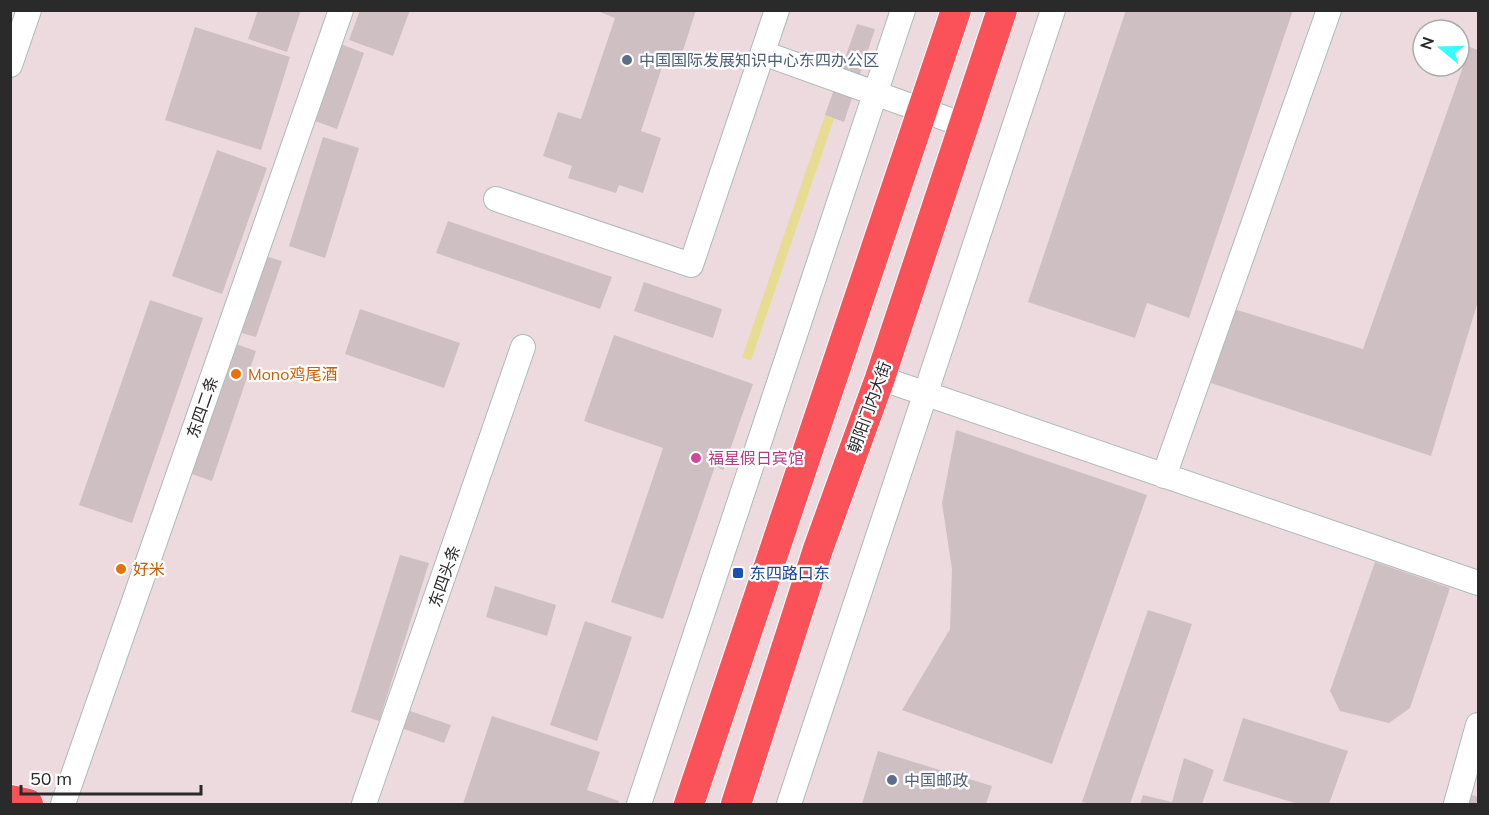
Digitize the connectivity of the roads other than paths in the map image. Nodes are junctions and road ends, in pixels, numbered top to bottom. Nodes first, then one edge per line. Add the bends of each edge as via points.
1 (29, 10) edge
2 (341, 10) edge
3 (777, 10) edge
4 (903, 10) edge
5 (956, 10) edge
6 (1002, 10) edge
7 (1053, 10) edge
8 (1329, 10) edge
9 (763, 54) junction
10 (10, 65) edge
11 (876, 94) junction
12 (921, 111) junction
13 (964, 125) junction
14 (496, 199) dead end
15 (523, 347) dead end
16 (880, 378) junction
17 (926, 394) junction
18 (1164, 476) junction
19 (1479, 583) edge
20 (1479, 725) edge
21 (10, 800) edge
22 (28, 804) edge
23 (63, 804) edge
24 (364, 804) edge
25 (639, 804) edge
26 (689, 804) edge
27 (736, 804) edge
28 (789, 804) edge
29 (1456, 804) edge

1 - 10 street
2 - 23 street, 东四二条
3 - 9 street
4 - 11 street
5 - 12 main road
6 - 13 main road, 朝阳门内大街
7 - 17 street
8 - 18 street
9 - 11 street
9 - 14 street via 692,265
11 - 12 street
11 - 25 street
12 - 13 street
12 - 26 main road
13 - 16 main road, 朝阳门内大街
15 - 24 street, 东四头条
16 - 17 street
16 - 27 main road, 朝阳门内大街 via 818,549
17 - 18 street
17 - 28 street
18 - 19 street
20 - 29 street
21 - 22 main road

